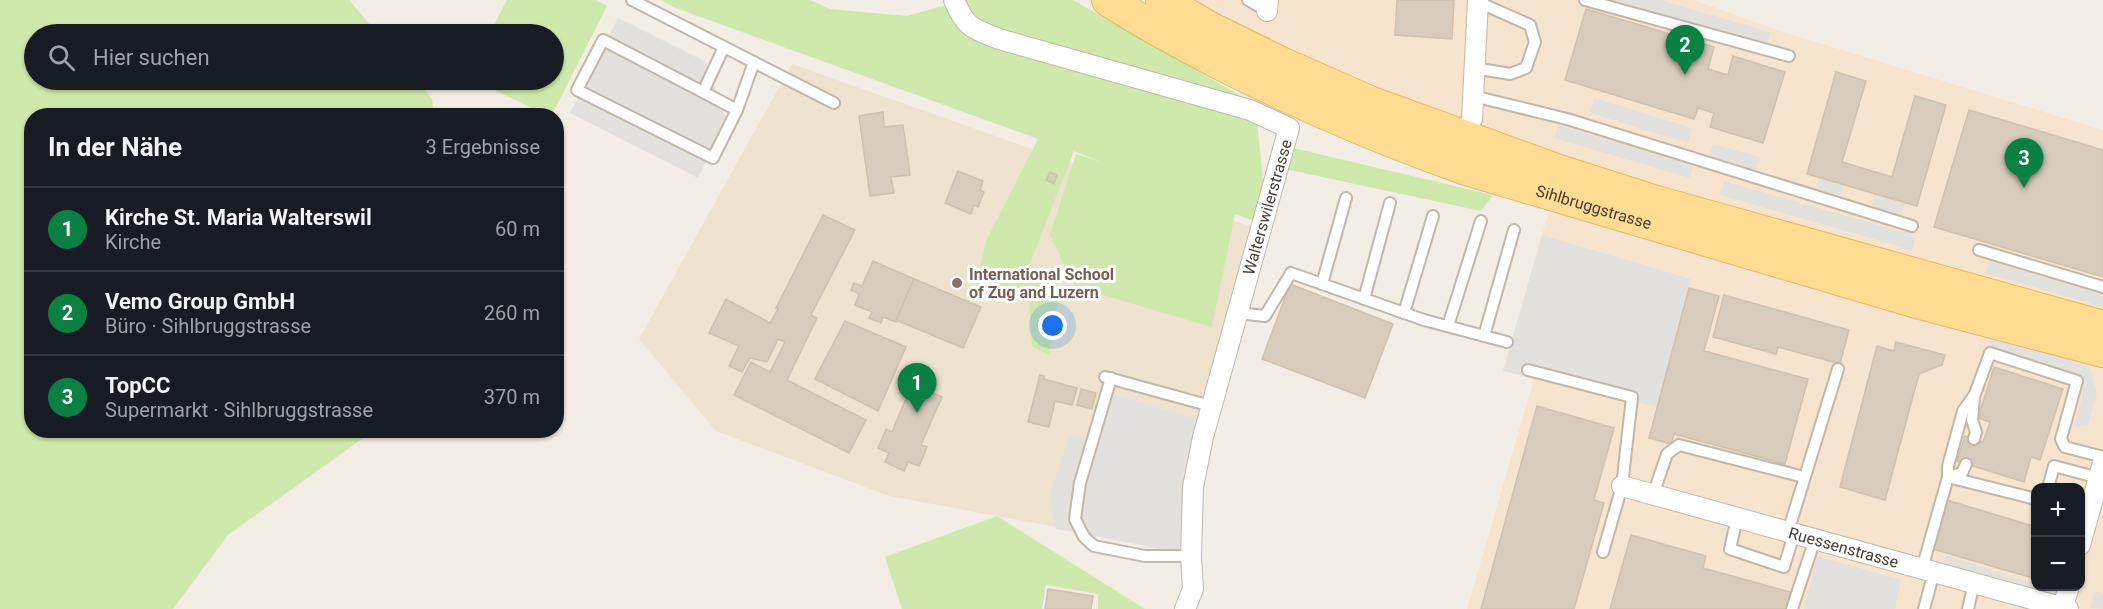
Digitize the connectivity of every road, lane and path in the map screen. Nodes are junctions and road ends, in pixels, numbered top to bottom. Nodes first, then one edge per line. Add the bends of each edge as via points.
1 (632, 0) edge
2 (954, 0) edge
3 (1108, 0) edge
4 (1161, 0) edge
5 (1248, 0) edge
6 (1585, 0) edge
7 (1478, 1) edge
8 (1268, 5) edge
9 (724, 47) junction
10 (1790, 56) dead end
11 (754, 62) junction
12 (1474, 68) junction
13 (704, 92) junction
14 (1473, 96) junction
15 (834, 103) dead end
16 (737, 110) junction
17 (1472, 119) dead end
18 (1346, 198) dead end
19 (1390, 203) dead end
20 (1433, 216) dead end
21 (1480, 221) dead end
22 (1912, 226) dead end
23 (1514, 230) dead end
24 (1980, 250) dead end
25 (1322, 284) junction
26 (2103, 287) edge
27 (1364, 299) junction
28 (1237, 313) junction
29 (1404, 313) junction
30 (1448, 326) junction
31 (2103, 327) edge
32 (1484, 336) junction
33 (1507, 342) dead end
34 (2103, 351) edge
35 (1838, 369) dead end
36 (1528, 370) dead end
37 (1975, 394) junction
38 (1211, 406) junction
39 (1974, 439) dead end
40 (1966, 464) dead end
41 (2102, 466) edge
42 (1804, 477) junction
43 (1948, 477) junction
44 (2049, 483) edge
45 (1622, 486) junction
46 (1653, 495) junction
47 (2031, 498) edge
48 (2097, 506) edge
49 (1737, 518) junction
50 (1791, 533) junction
51 (2083, 537) edge
52 (1815, 539) junction
53 (1603, 552) dead end
54 (1191, 556) junction
55 (1928, 570) junction
56 (1974, 583) junction
57 (2068, 591) edge
58 (2066, 608) edge
59 (1185, 609) edge
60 (1792, 609) edge
61 (1924, 609) edge
62 (1968, 609) edge

1 - 9 lane
2 - 28 street, Walterswilerstrasse via 971,28 999,39 1250,110 1289,128
3 - 34 main road, Sihlbruggstrasse via 1271,90 1365,132 1466,169 1913,301
4 - 31 main road, Sihlbruggstrasse via 1283,64 1372,103 1559,171
5 - 8 lane
6 - 10 lane
7 - 12 street
7 - 12 lane via 1530,26 1535,42 1526,68 1510,74
9 - 11 lane
9 - 13 lane
11 - 15 lane
11 - 16 lane
12 - 14 street
13 - 16 lane
13 - 16 lane via 603,40 577,90 713,158
14 - 17 street
14 - 22 lane via 1567,119
18 - 25 lane
19 - 27 lane
20 - 29 lane
21 - 30 lane
23 - 32 lane
24 - 26 lane
25 - 27 lane
25 - 28 lane via 1291,273 1265,316
27 - 29 lane
28 - 38 street, Walterswilerstrasse
29 - 30 lane
30 - 32 lane
32 - 33 lane
35 - 42 lane
36 - 45 lane via 1632,397
37 - 39 lane
37 - 41 lane via 1990,353 2077,381 2061,439 2065,447
37 - 43 lane via 1963,411
38 - 54 street, Walterswilerstrasse via 1193,487
38 - 54 lane via 1108,377 1080,483 1075,519 1094,546 1145,556
40 - 43 lane via 1962,473
41 - 44 lane via 2054,466
41 - 48 street
42 - 46 lane via 1680,445 1668,454
42 - 50 lane
43 - 47 lane
43 - 55 lane
45 - 46 street, Ruessenstrasse
45 - 53 lane
46 - 49 street, Ruessenstrasse
48 - 51 street
49 - 50 street, Ruessenstrasse
49 - 50 lane via 1730,549 1784,567
50 - 52 street, Ruessenstrasse
52 - 55 street, Ruessenstrasse
52 - 60 lane
54 - 59 street, Walterswilerstrasse via 1193,589
55 - 56 street, Ruessenstrasse
55 - 61 lane
56 - 58 street, Ruessenstrasse
56 - 62 lane
57 - 58 street, Ruessenstrasse

